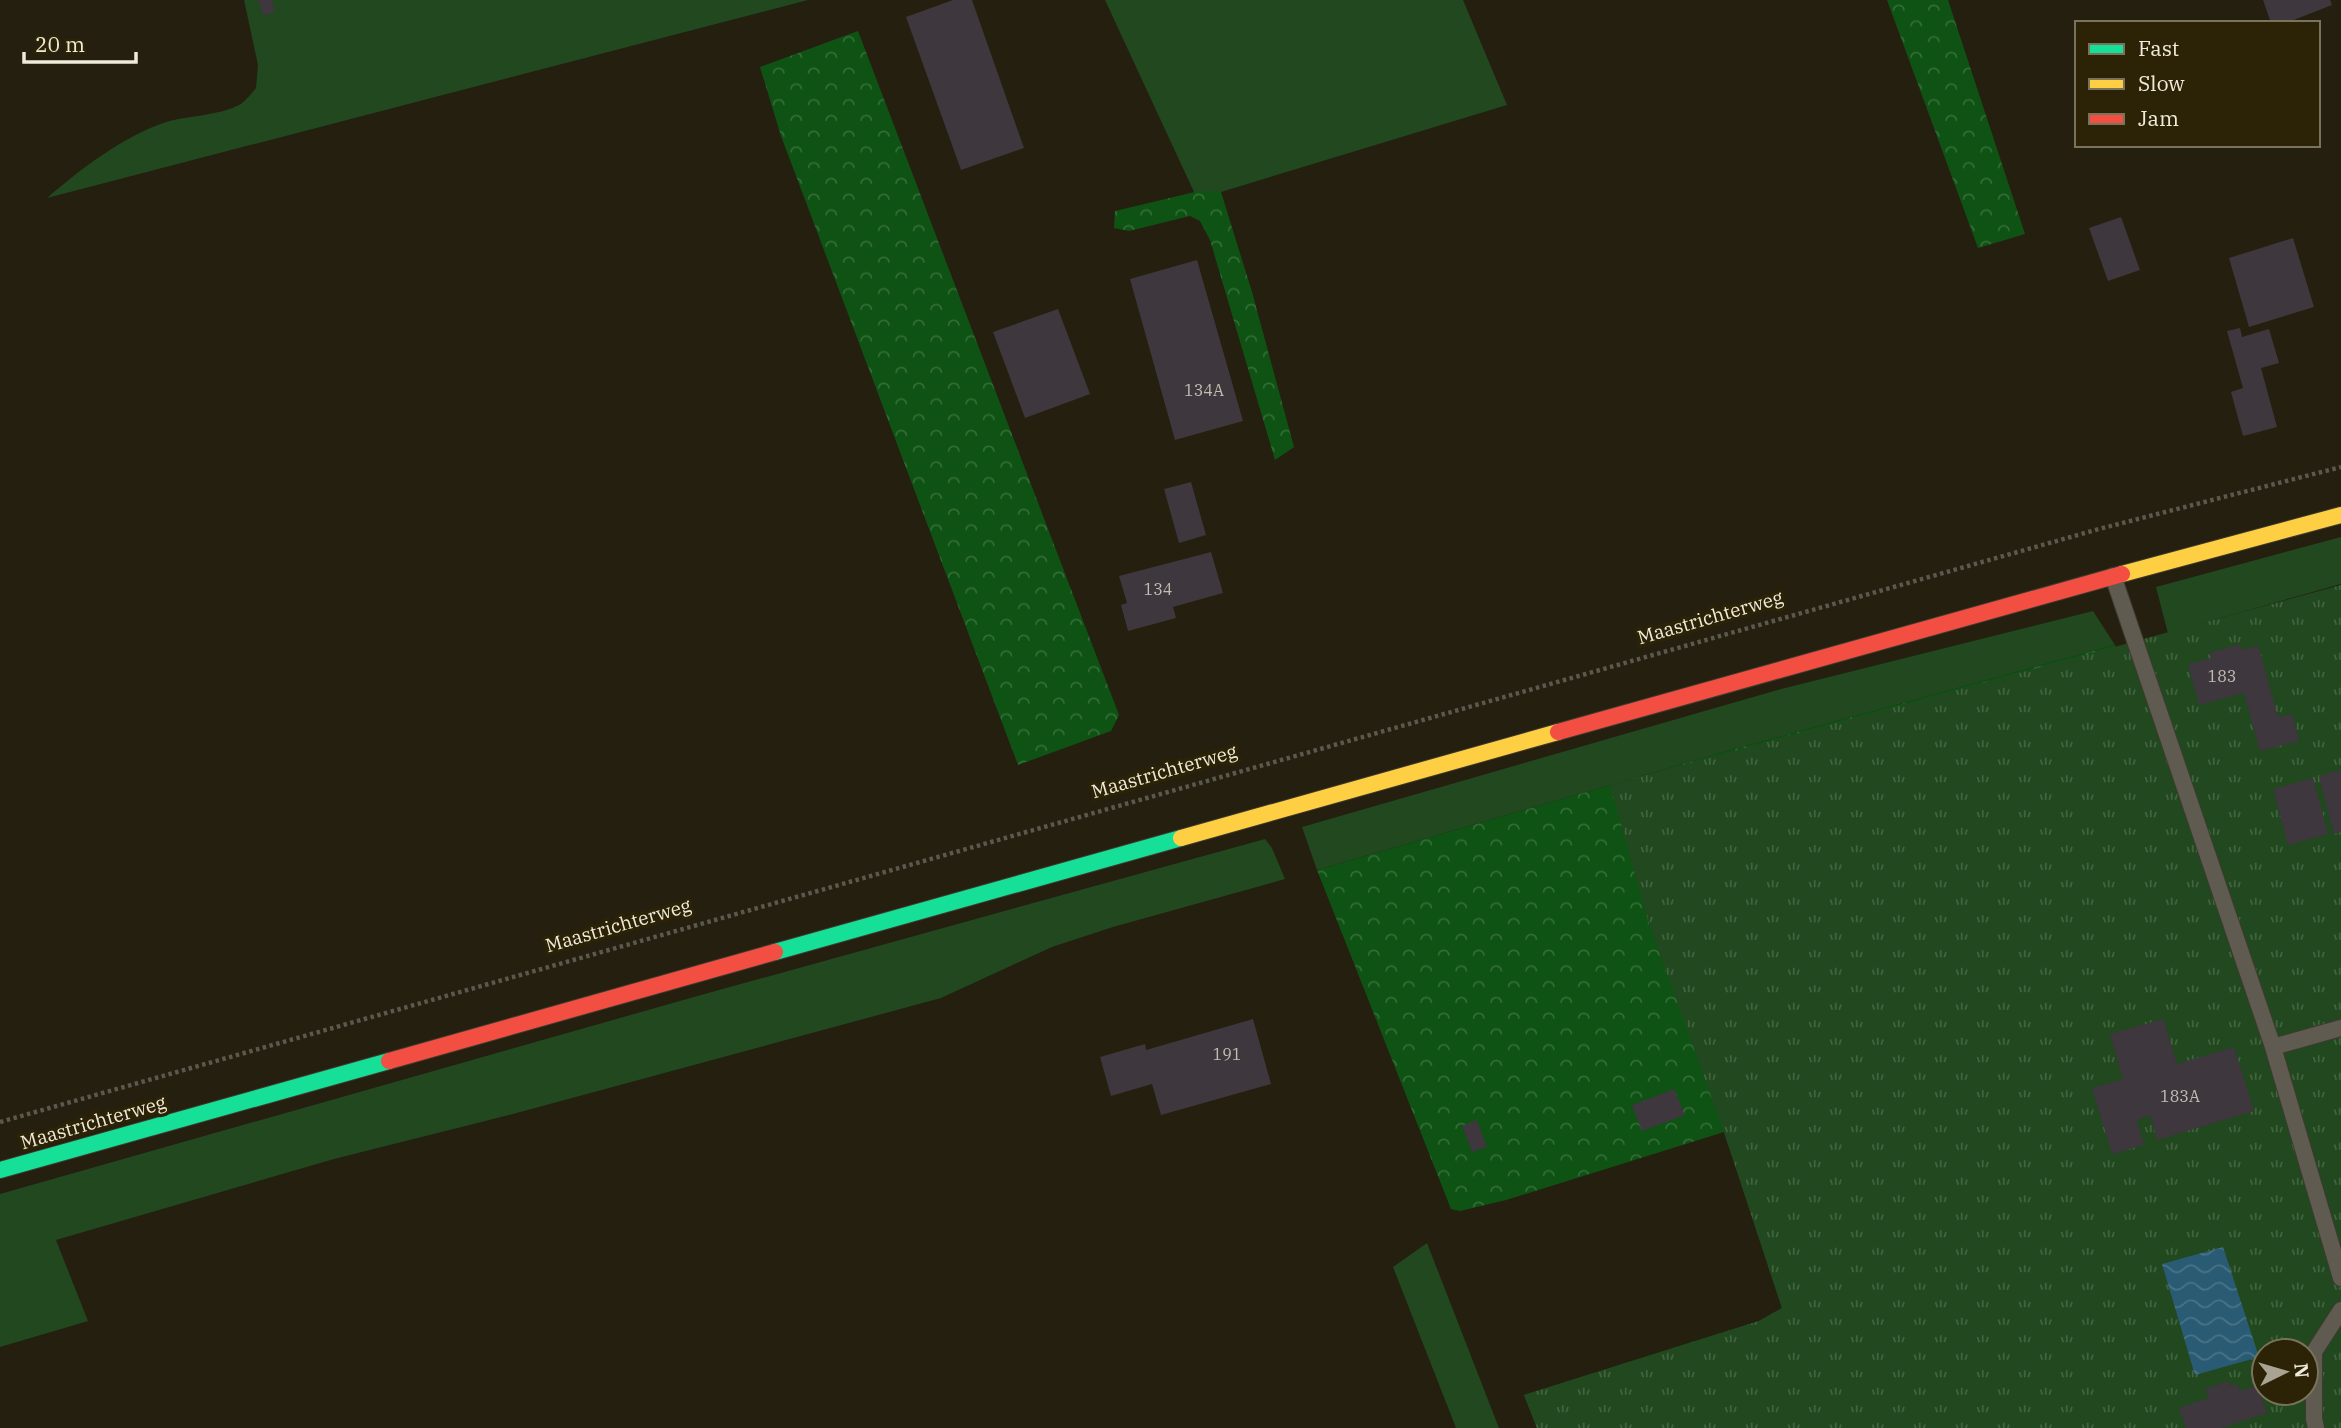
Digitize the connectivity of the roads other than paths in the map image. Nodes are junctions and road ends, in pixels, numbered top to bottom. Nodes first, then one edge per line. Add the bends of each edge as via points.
1 (2341, 515) edge
2 (2113, 576) junction
3 (2341, 1028) edge
4 (2273, 1048) junction
5 (0, 1170) edge
6 (2341, 1278) edge
7 (2341, 1310) edge
8 (2316, 1428) edge

1 - 2 main road, Maastrichterweg
2 - 4 lane
2 - 5 main road, Maastrichterweg
3 - 4 lane
4 - 6 lane
7 - 8 lane via 2314,1352

